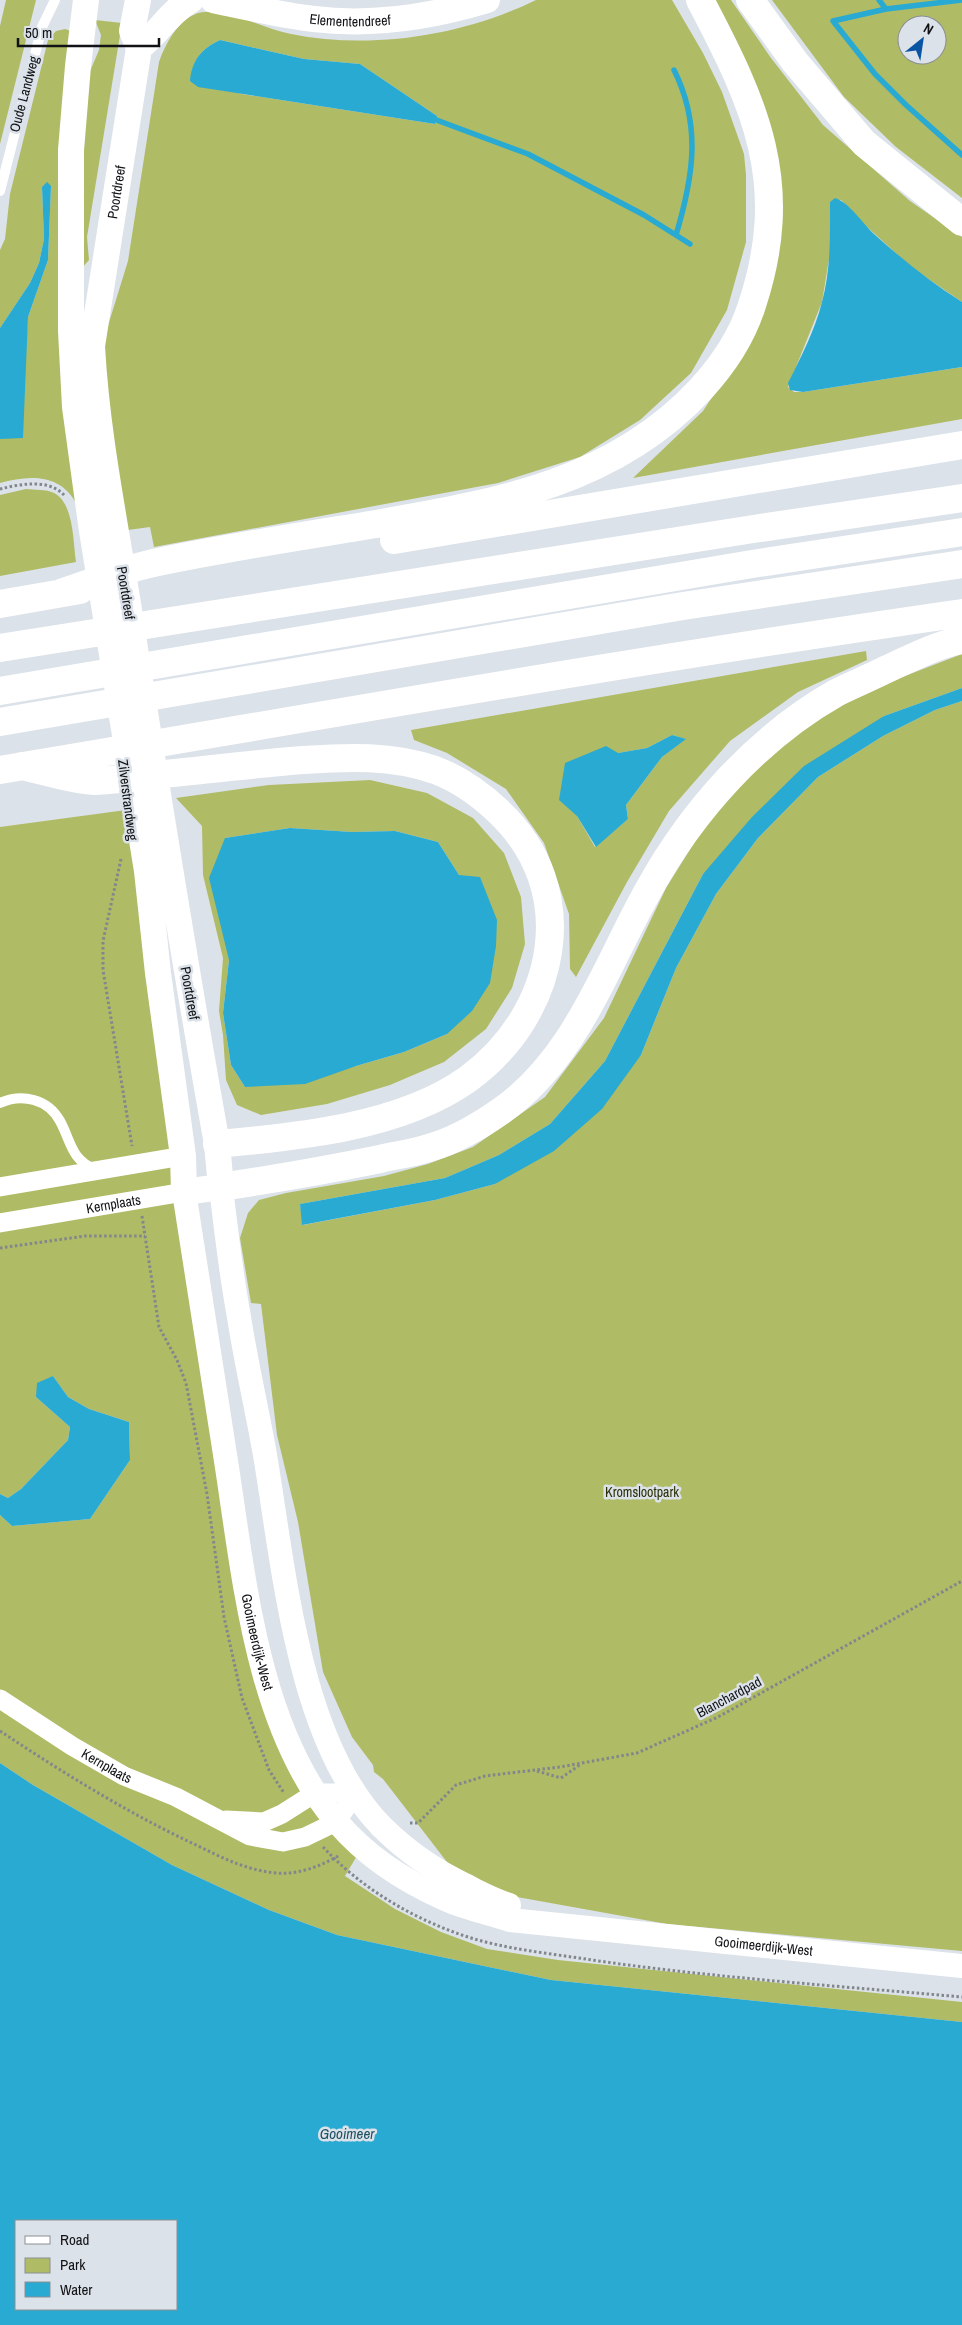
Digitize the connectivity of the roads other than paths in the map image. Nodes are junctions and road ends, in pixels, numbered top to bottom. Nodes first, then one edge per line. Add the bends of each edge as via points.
1 (56, 0) edge
2 (86, 0) edge
3 (138, 0) edge
4 (191, 0) edge
5 (213, 0) edge
6 (487, 0) edge
7 (700, 0) edge
8 (750, 0) edge
9 (139, 48) junction
10 (0, 191) edge
11 (962, 222) edge
12 (962, 445) edge
13 (962, 498) edge
14 (962, 532) edge
15 (962, 564) edge
16 (157, 571) junction
17 (0, 604) edge
18 (962, 613) edge
19 (962, 640) edge
20 (0, 648) edge
21 (0, 691) edge
22 (0, 722) edge
23 (11, 768) edge
24 (0, 1103) edge
25 (217, 1144) junction
26 (183, 1156) junction
27 (98, 1171) junction
28 (0, 1187) edge
29 (221, 1187) junction
30 (184, 1192) junction
31 (2, 1221) edge
32 (0, 1699) edge
33 (315, 1793) junction
34 (356, 1794) junction
35 (222, 1820) junction
36 (336, 1822) junction
37 (566, 1924) junction
38 (962, 1966) edge

1 - 10 lane, Oude Landweg via 42,26
2 - 26 main road, Poortdreef via 71,150 71,331 75,408 148,871 158,973
3 - 9 main road, Poortdreef via 132,31
4 - 9 main road via 168,16 153,38
5 - 6 main road, Elementendreef via 313,19 358,21 433,14
7 - 16 highway via 736,68 760,136 767,170 770,212 767,251 747,321 730,354 690,400 653,433 612,459 541,489
8 - 11 highway via 794,62 864,143
9 - 25 main road, Poortdreef via 92,346 94,391 157,794
12 - 16 highway
13 - 20 highway
14 - 21 highway via 704,572
15 - 22 highway via 683,606
16 - 17 highway
18 - 23 highway via 794,637
19 - 29 highway via 903,661 836,694 782,730 748,760 681,835 648,889 604,978 568,1041 531,1086 503,1110 433,1147 312,1173
23 - 25 highway via 92,781 341,757 388,758 438,771 463,784 486,799 509,821 528,847 538,867 550,913 550,940 546,969 536,997 509,1040 468,1079 421,1104 382,1117 304,1134
24 - 27 lane via 21,1097 45,1104 61,1122 71,1150 78,1159
25 - 26 main road
25 - 29 main road, Poortdreef
26 - 27 street
26 - 30 main road, Poortdreef
27 - 28 street
29 - 30 main road, Kernplaats
29 - 34 street, Gooimeerdijk-West via 239,1318 299,1654 323,1730
30 - 31 street, Kernplaats
30 - 33 street, Gooimeerdijk-West via 245,1580 260,1655 286,1742
32 - 35 street, Kernplaats via 124,1776
33 - 34 street
33 - 35 street, Kernplaats via 273,1819 255,1822
33 - 36 street, Gooimeerdijk-West
34 - 36 street, Kernplaats
34 - 37 street, Gooimeerdijk-West via 380,1825 436,1871 497,1902
35 - 36 street, Kernplaats via 250,1836 283,1842 304,1837
36 - 37 street, Gooimeerdijk-West via 389,1869 445,1900 510,1920
37 - 38 street, Gooimeerdijk-West

